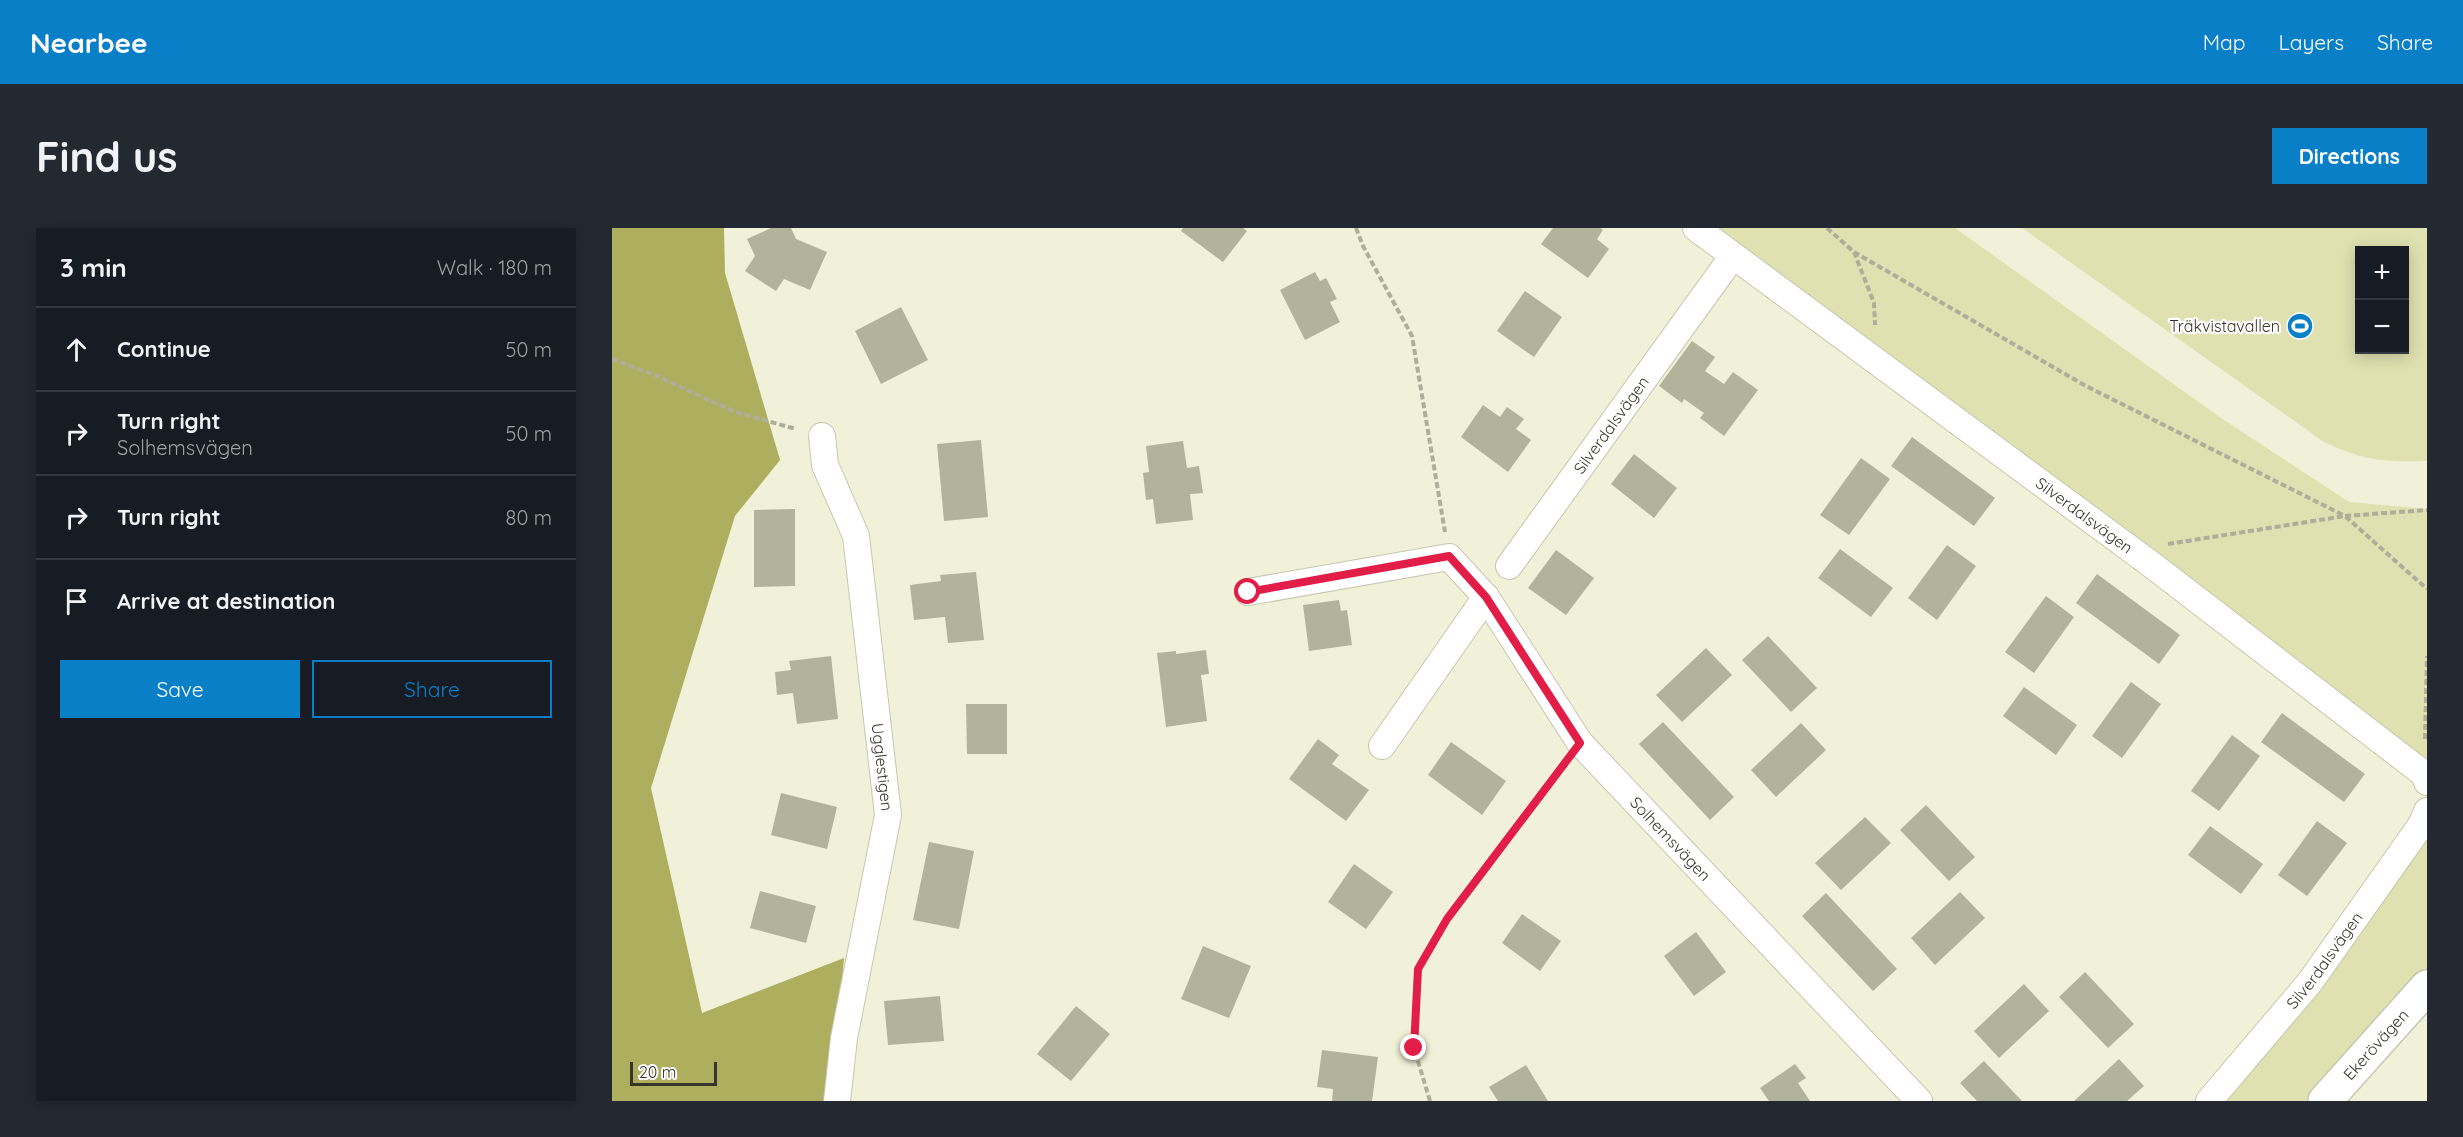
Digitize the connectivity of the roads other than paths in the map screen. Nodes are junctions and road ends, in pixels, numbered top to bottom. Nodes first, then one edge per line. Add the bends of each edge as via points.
1 (1696, 228) edge
2 (1733, 256) junction
3 (822, 436) road end
4 (1509, 566) dead end
5 (1248, 592) dead end
6 (1486, 597) junction
7 (1382, 746) dead end
8 (2426, 778) edge
9 (2427, 811) edge
10 (2427, 987) edge
11 (837, 1101) edge
12 (1919, 1101) edge
13 (2209, 1101) edge
14 (2325, 1101) edge

1 - 2 street, Silverdalsvägen
2 - 4 street, Silverdalsvägen
2 - 8 street, Silverdalsvägen via 2152,565
3 - 11 street, Ugglestigen via 825,465 856,536 888,815 844,1038
5 - 6 street, Solhemsvägen via 1449,556
6 - 7 street
6 - 12 street, Solhemsvägen via 1580,743
9 - 13 street, Silverdalsvägen via 2310,982
10 - 14 main road, Ekerövägen

